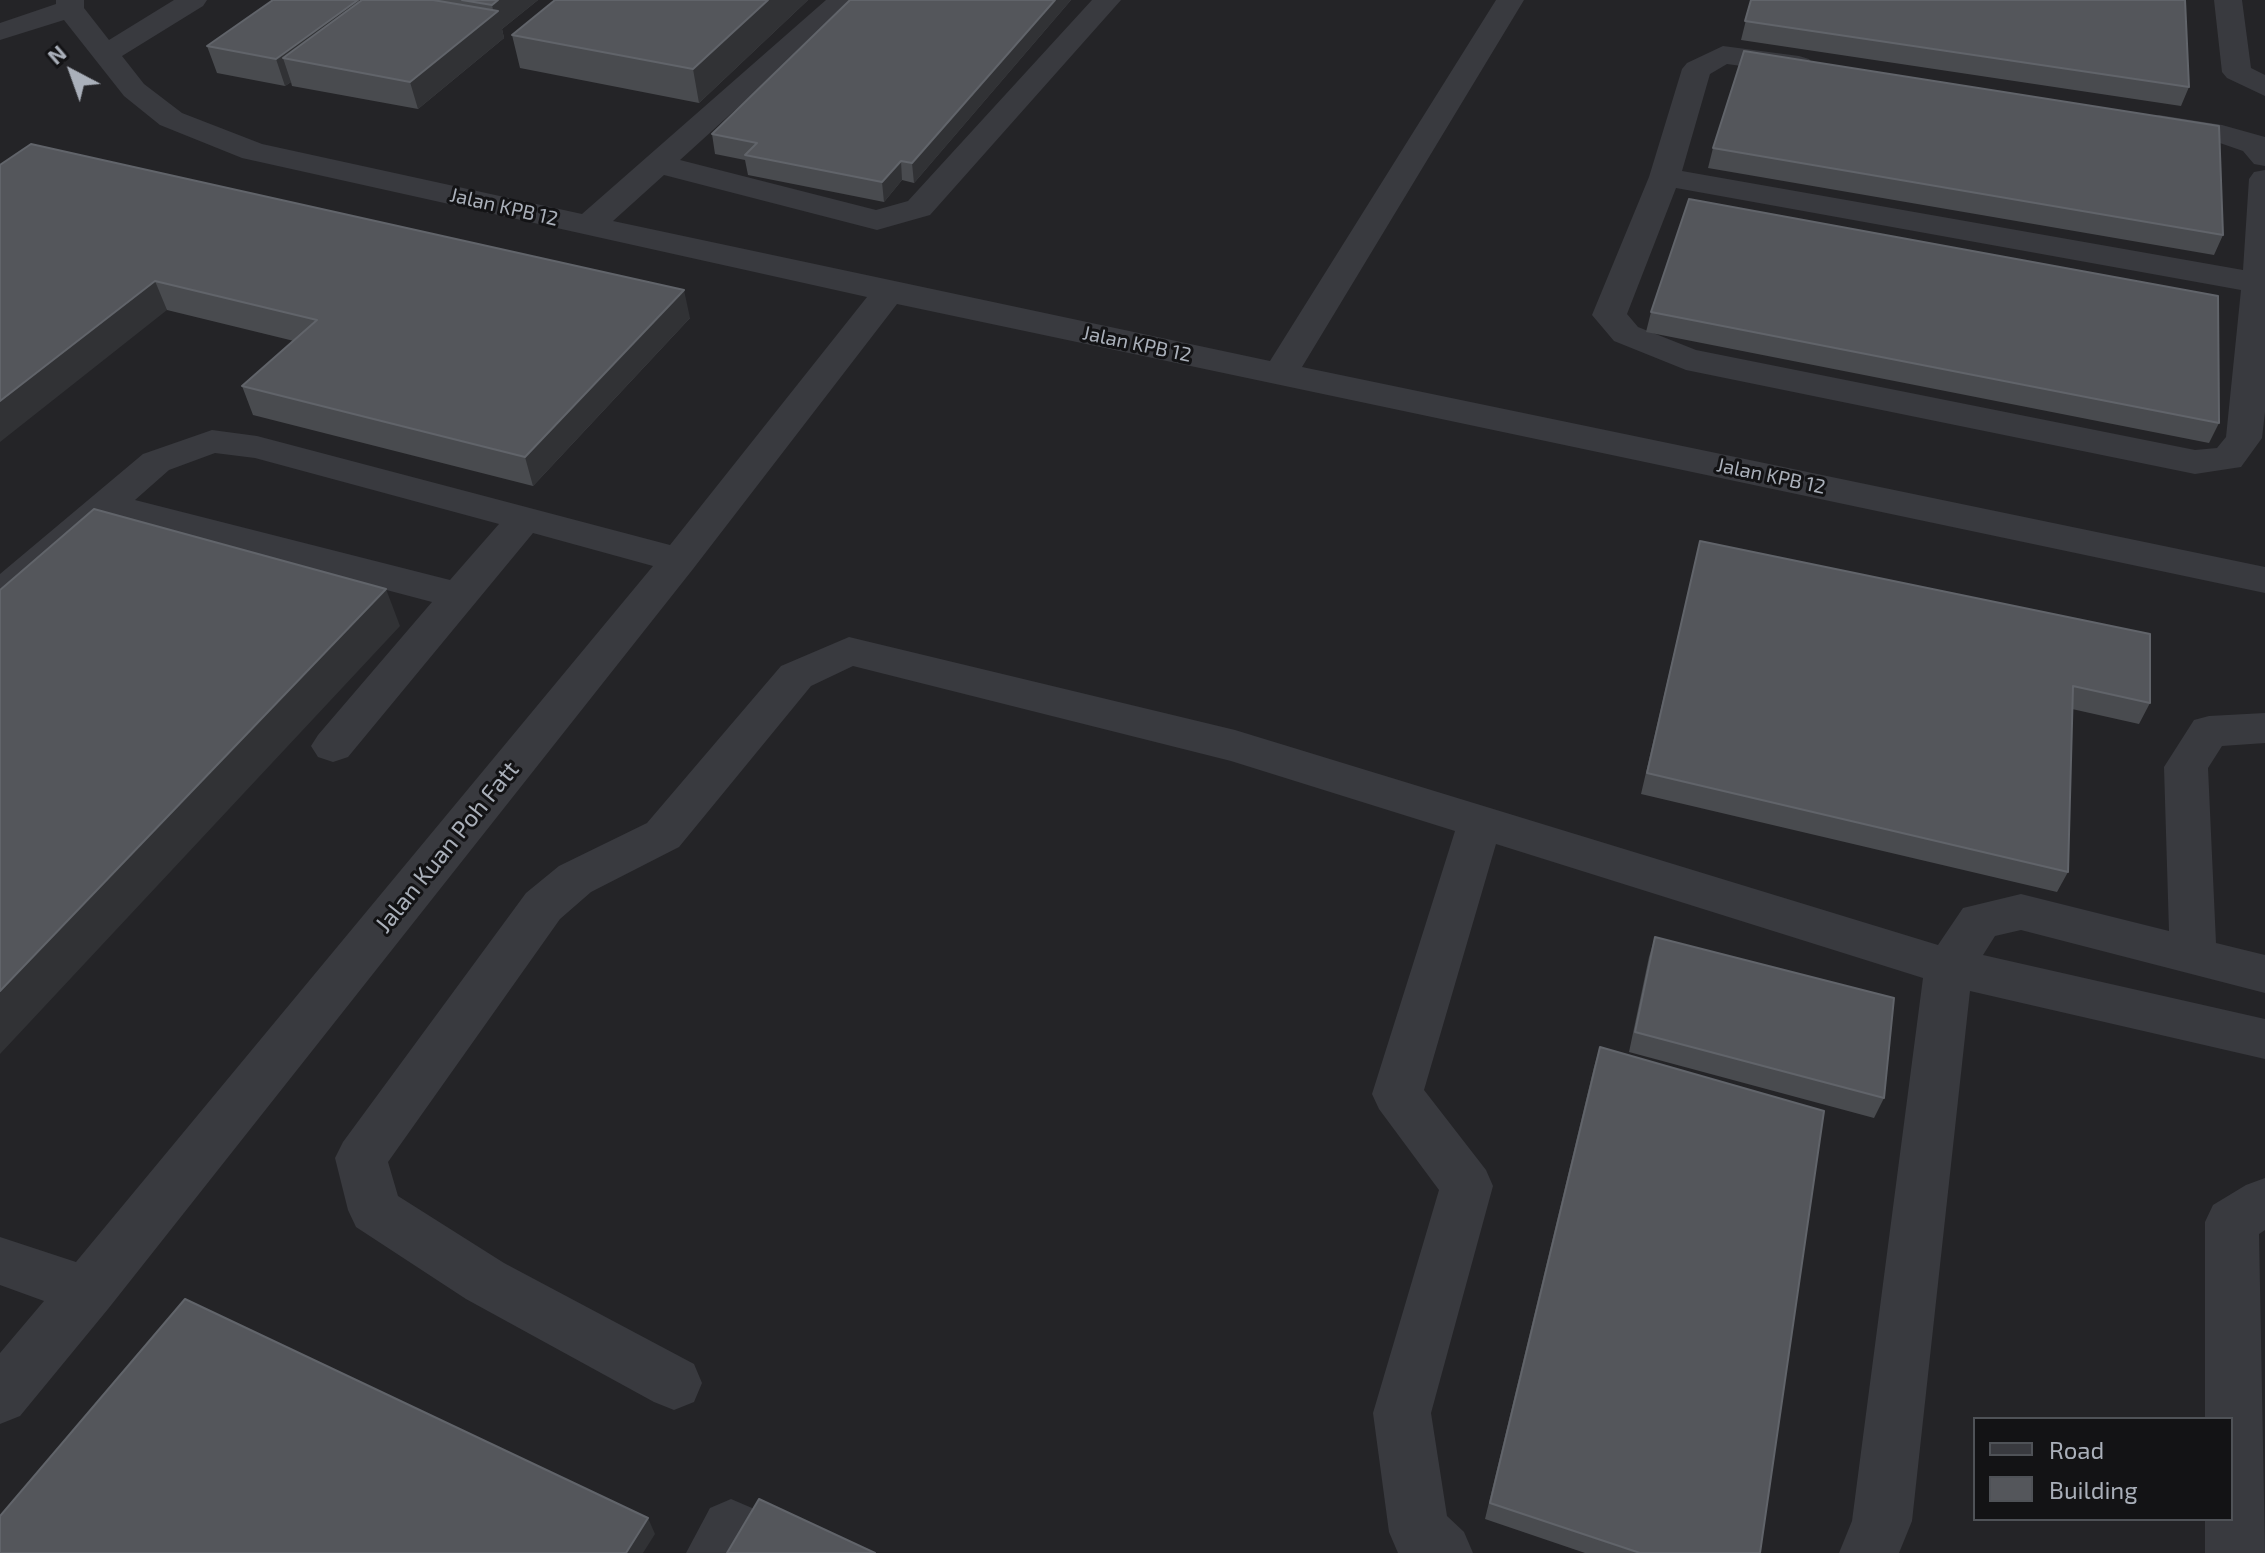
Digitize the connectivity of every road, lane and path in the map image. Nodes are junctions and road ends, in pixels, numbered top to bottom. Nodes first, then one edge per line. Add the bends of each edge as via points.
1 (193, 0) edge
2 (842, 0) edge
3 (1107, 0) edge
4 (1510, 0) edge
5 (2228, 0) edge
6 (70, 4) edge
7 (0, 32) edge
8 (106, 54) junction
9 (1833, 70) edge
10 (2265, 87) edge
11 (2129, 119) edge
12 (2265, 157) edge
13 (658, 164) junction
14 (1665, 177) junction
15 (2265, 179) edge
16 (588, 226) junction
17 (2257, 283) junction
18 (889, 292) junction
19 (2260, 337) edge
20 (1280, 374) junction
21 (105, 504) junction
22 (524, 519) junction
23 (679, 560) junction
24 (2265, 580) edge
25 (0, 595) edge
26 (460, 596) junction
27 (2265, 728) edge
28 (333, 746) dead end
29 (1480, 822) junction
30 (2193, 954) junction
31 (1949, 967) junction
32 (2265, 974) edge
33 (2265, 1039) edge
34 (2265, 1201) edge
35 (0, 1261) edge
36 (89, 1291) junction
37 (674, 1383) dead end
38 (0, 1397) edge
39 (1443, 1553) edge
40 (1869, 1553) edge
41 (2235, 1553) edge

1 - 8 street
2 - 13 street
3 - 13 street via 919,208 877,220
4 - 20 street
5 - 10 street via 2237,72
6 - 7 street
6 - 8 street, Jalan KPB 12
8 - 16 street, Jalan KPB 12 via 134,90 171,119 253,151
9 - 14 street via 1723,55 1697,69
11 - 12 street via 2222,134 2254,144
13 - 16 street
14 - 17 street
14 - 19 street via 1609,315 1626,334 1686,359 2195,462 2228,459 2244,438
15 - 17 street
16 - 18 street, Jalan KPB 12
17 - 19 street
18 - 20 street, Jalan KPB 12
18 - 23 street, Jalan Kuan Poh Fatt
20 - 24 street, Jalan KPB 12
21 - 22 street via 156,462 212,441 257,447
21 - 25 street
21 - 26 street
22 - 23 street
22 - 26 street
23 - 36 street, Jalan Kuan Poh Fatt
26 - 28 street
27 - 30 street via 2209,731 2186,767
29 - 31 street
29 - 37 street via 1235,746 849,651 796,676 663,835 575,879 543,906 361,1158 375,1210 485,1281
29 - 39 street via 1397,1094 1467,1186 1402,1413 1419,1532
30 - 31 street via 2021,912 1980,921
30 - 32 street
31 - 33 street
31 - 40 street via 1882,1521
34 - 41 street via 2232,1222
35 - 36 street
36 - 38 street, Jalan Kuan Poh Fatt

